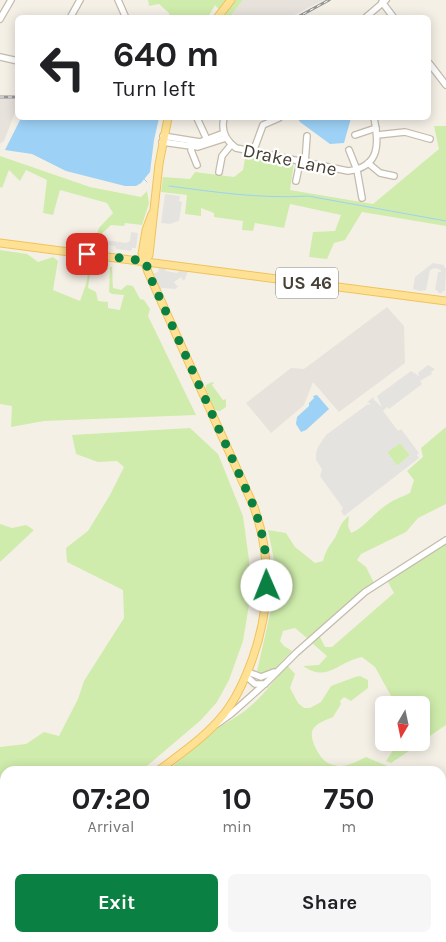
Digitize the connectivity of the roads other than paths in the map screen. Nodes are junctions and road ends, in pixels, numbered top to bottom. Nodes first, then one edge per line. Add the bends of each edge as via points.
1 (11, 0) edge
2 (80, 0) edge
3 (118, 0) edge
4 (231, 0) edge
5 (383, 1) edge
6 (72, 15) edge
7 (125, 15) edge
8 (219, 15) edge
9 (368, 15) edge
10 (392, 15) edge
11 (0, 19) edge
12 (0, 57) edge
13 (15, 60) edge
14 (431, 66) edge
15 (446, 85) edge
16 (168, 120) edge
17 (198, 120) edge
18 (224, 120) edge
19 (274, 120) edge
20 (374, 120) edge
21 (376, 128) junction
22 (225, 135) junction
23 (355, 135) dead end
24 (377, 135) junction
25 (307, 136) dead end
26 (163, 139) junction
27 (430, 139) dead end
28 (208, 142) junction
29 (193, 144) junction
30 (231, 144) junction
31 (350, 150) dead end
32 (253, 152) junction
33 (302, 163) junction
34 (368, 163) junction
35 (197, 165) dead end
36 (356, 170) junction
37 (219, 172) dead end
38 (394, 176) dead end
39 (296, 181) dead end
40 (362, 198) dead end
41 (0, 242) edge
42 (146, 261) junction
43 (446, 301) edge
44 (446, 540) edge
45 (278, 670) junction
46 (247, 674) junction
47 (265, 684) junction
48 (215, 725) junction
49 (164, 766) edge

1 - 11 street
2 - 6 street
3 - 7 street
4 - 8 main road
5 - 9 street
5 - 10 street
12 - 13 street
14 - 15 street
16 - 26 main road
17 - 28 street
18 - 22 street, Drake Lane
19 - 32 street via 263,125
20 - 21 street
21 - 23 street
21 - 24 street
22 - 28 street, Drake Lane
22 - 30 street, Drake Lane
24 - 27 street via 405,132
24 - 34 street via 376,152
25 - 33 street
26 - 29 street, Drake Lane
26 - 42 main road via 152,214 144,239 142,254
28 - 29 street, Drake Lane
29 - 35 street
30 - 32 street, Drake Lane
30 - 37 street via 222,156
31 - 36 street
32 - 33 street, Drake Lane
33 - 36 street, Drake Lane via 343,171
33 - 39 street
34 - 36 street, Drake Lane
34 - 38 street via 380,173
36 - 40 street
41 - 42 main road, US 46
42 - 43 main road, US 46
42 - 46 main road via 148,272 262,531 267,564 266,597 260,633
44 - 45 street via 373,586
45 - 46 street via 263,677
45 - 47 street
46 - 47 street via 255,684
46 - 48 main road via 229,708
47 - 48 street
48 - 49 main road

